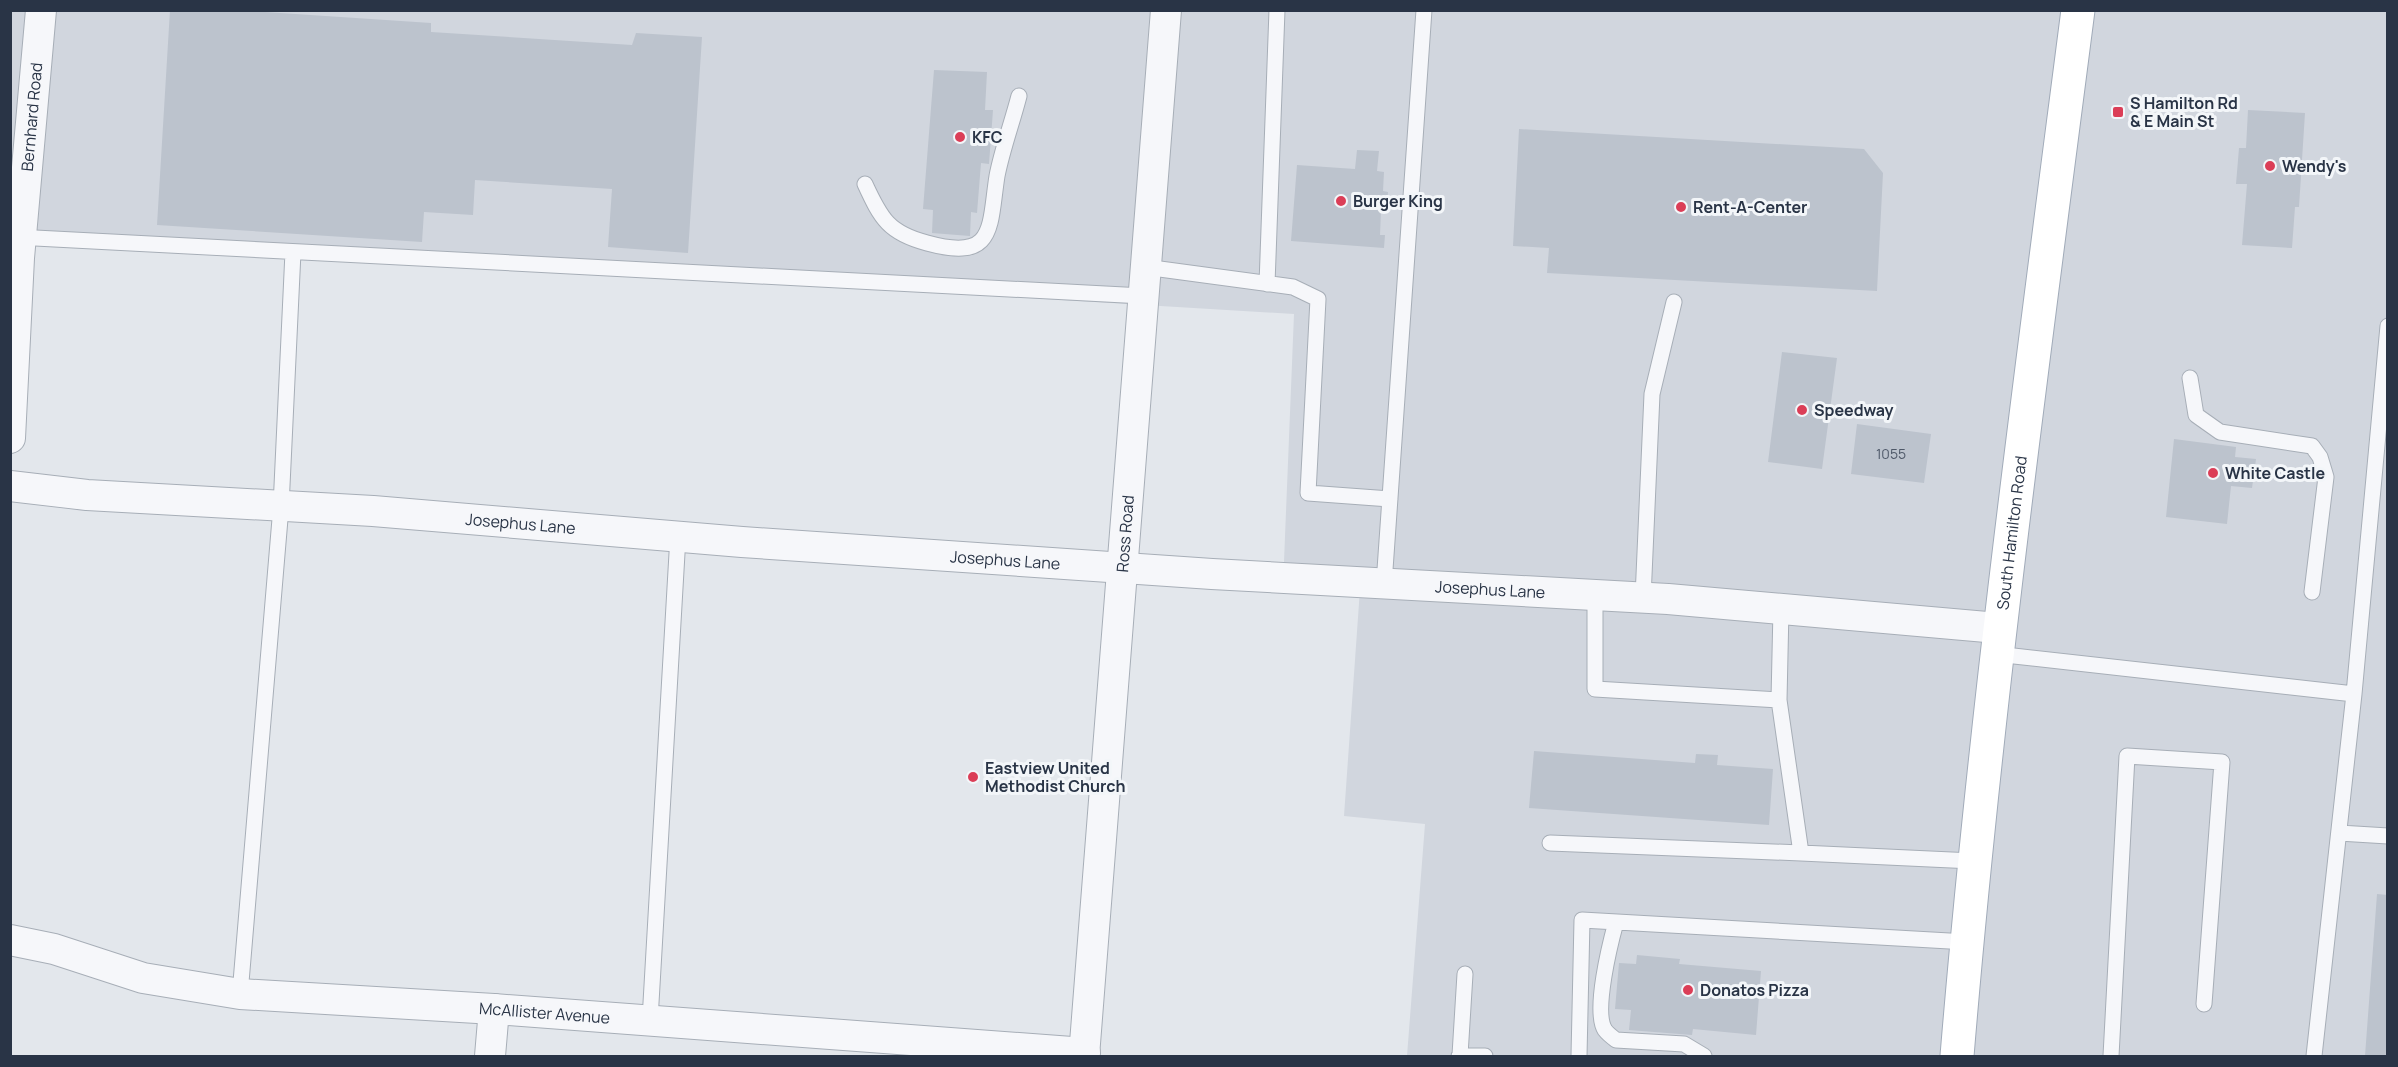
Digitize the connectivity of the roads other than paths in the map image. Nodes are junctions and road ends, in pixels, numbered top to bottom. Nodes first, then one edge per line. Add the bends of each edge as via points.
1 (40, 10) edge
2 (1166, 10) edge
3 (1277, 10) edge
4 (1424, 10) edge
5 (2078, 10) edge
6 (1018, 96) dead end
7 (865, 184) dead end
8 (16, 237) edge
9 (293, 252) junction
10 (1144, 281) junction
11 (1267, 284) junction
12 (1674, 302) dead end
13 (2388, 326) edge
14 (2190, 378) dead end
15 (10, 438) edge
16 (10, 486) edge
17 (1390, 499) junction
18 (281, 507) junction
19 (678, 536) junction
20 (1122, 566) junction
21 (1384, 584) junction
22 (2312, 592) dead end
23 (1594, 595) junction
24 (1643, 598) junction
25 (1781, 609) junction
26 (1997, 641) junction
27 (2354, 694) junction
28 (1779, 700) junction
29 (2339, 833) junction
30 (2388, 837) edge
31 (1550, 843) dead end
32 (1801, 853) junction
33 (1973, 861) junction
34 (1616, 922) junction
35 (10, 940) edge
36 (1967, 942) junction
37 (1465, 974) dead end
38 (240, 994) junction
39 (2204, 1004) dead end
40 (494, 1009) junction
41 (650, 1020) junction
42 (1084, 1055) edge
43 (490, 1056) edge
44 (1459, 1056) edge
45 (1485, 1056) edge
46 (1579, 1056) edge
47 (1704, 1056) edge
48 (1957, 1056) edge
49 (2111, 1056) edge
50 (2314, 1056) edge

1 - 8 street, Bernhard Road
2 - 10 street, Ross Road
3 - 11 lane
4 - 17 lane
5 - 26 main road, South Hamilton Road
6 - 7 lane via 998,176 992,221 983,240 969,248 941,247 909,238 888,226
8 - 9 lane
8 - 15 street, Bernhard Road
9 - 10 lane
9 - 18 lane
10 - 11 lane
10 - 20 street, Ross Road
11 - 17 lane via 1293,287 1318,299 1308,494
12 - 24 lane via 1652,394
13 - 27 lane
14 - 22 lane via 2196,415 2220,432 2312,446 2320,457 2326,477
16 - 18 street, Josephus Lane via 87,495
17 - 21 lane
18 - 19 street, Josephus Lane
18 - 38 lane
19 - 20 street, Josephus Lane
19 - 41 lane
20 - 21 street, Josephus Lane
20 - 42 street, Ross Road
21 - 23 street, Josephus Lane
23 - 24 street, Josephus Lane
23 - 28 lane via 1594,689
24 - 25 street, Josephus Lane
25 - 26 street, Josephus Lane
25 - 28 lane
26 - 27 lane
26 - 33 main road, South Hamilton Road
27 - 29 lane
28 - 32 lane
29 - 30 lane
29 - 50 lane
31 - 32 lane
32 - 33 lane
33 - 36 main road, South Hamilton Road
34 - 36 lane
34 - 46 lane via 1582,920
34 - 47 lane via 1605,968 1601,1017 1605,1030 1616,1040 1684,1044
35 - 38 street, McAllister Avenue via 54,949 143,978
36 - 48 main road, South Hamilton Road
37 - 44 lane
38 - 40 street, McAllister Avenue
39 - 49 lane via 2222,762 2127,756
40 - 41 street, McAllister Avenue
40 - 43 street
41 - 42 street, McAllister Avenue
44 - 45 lane

